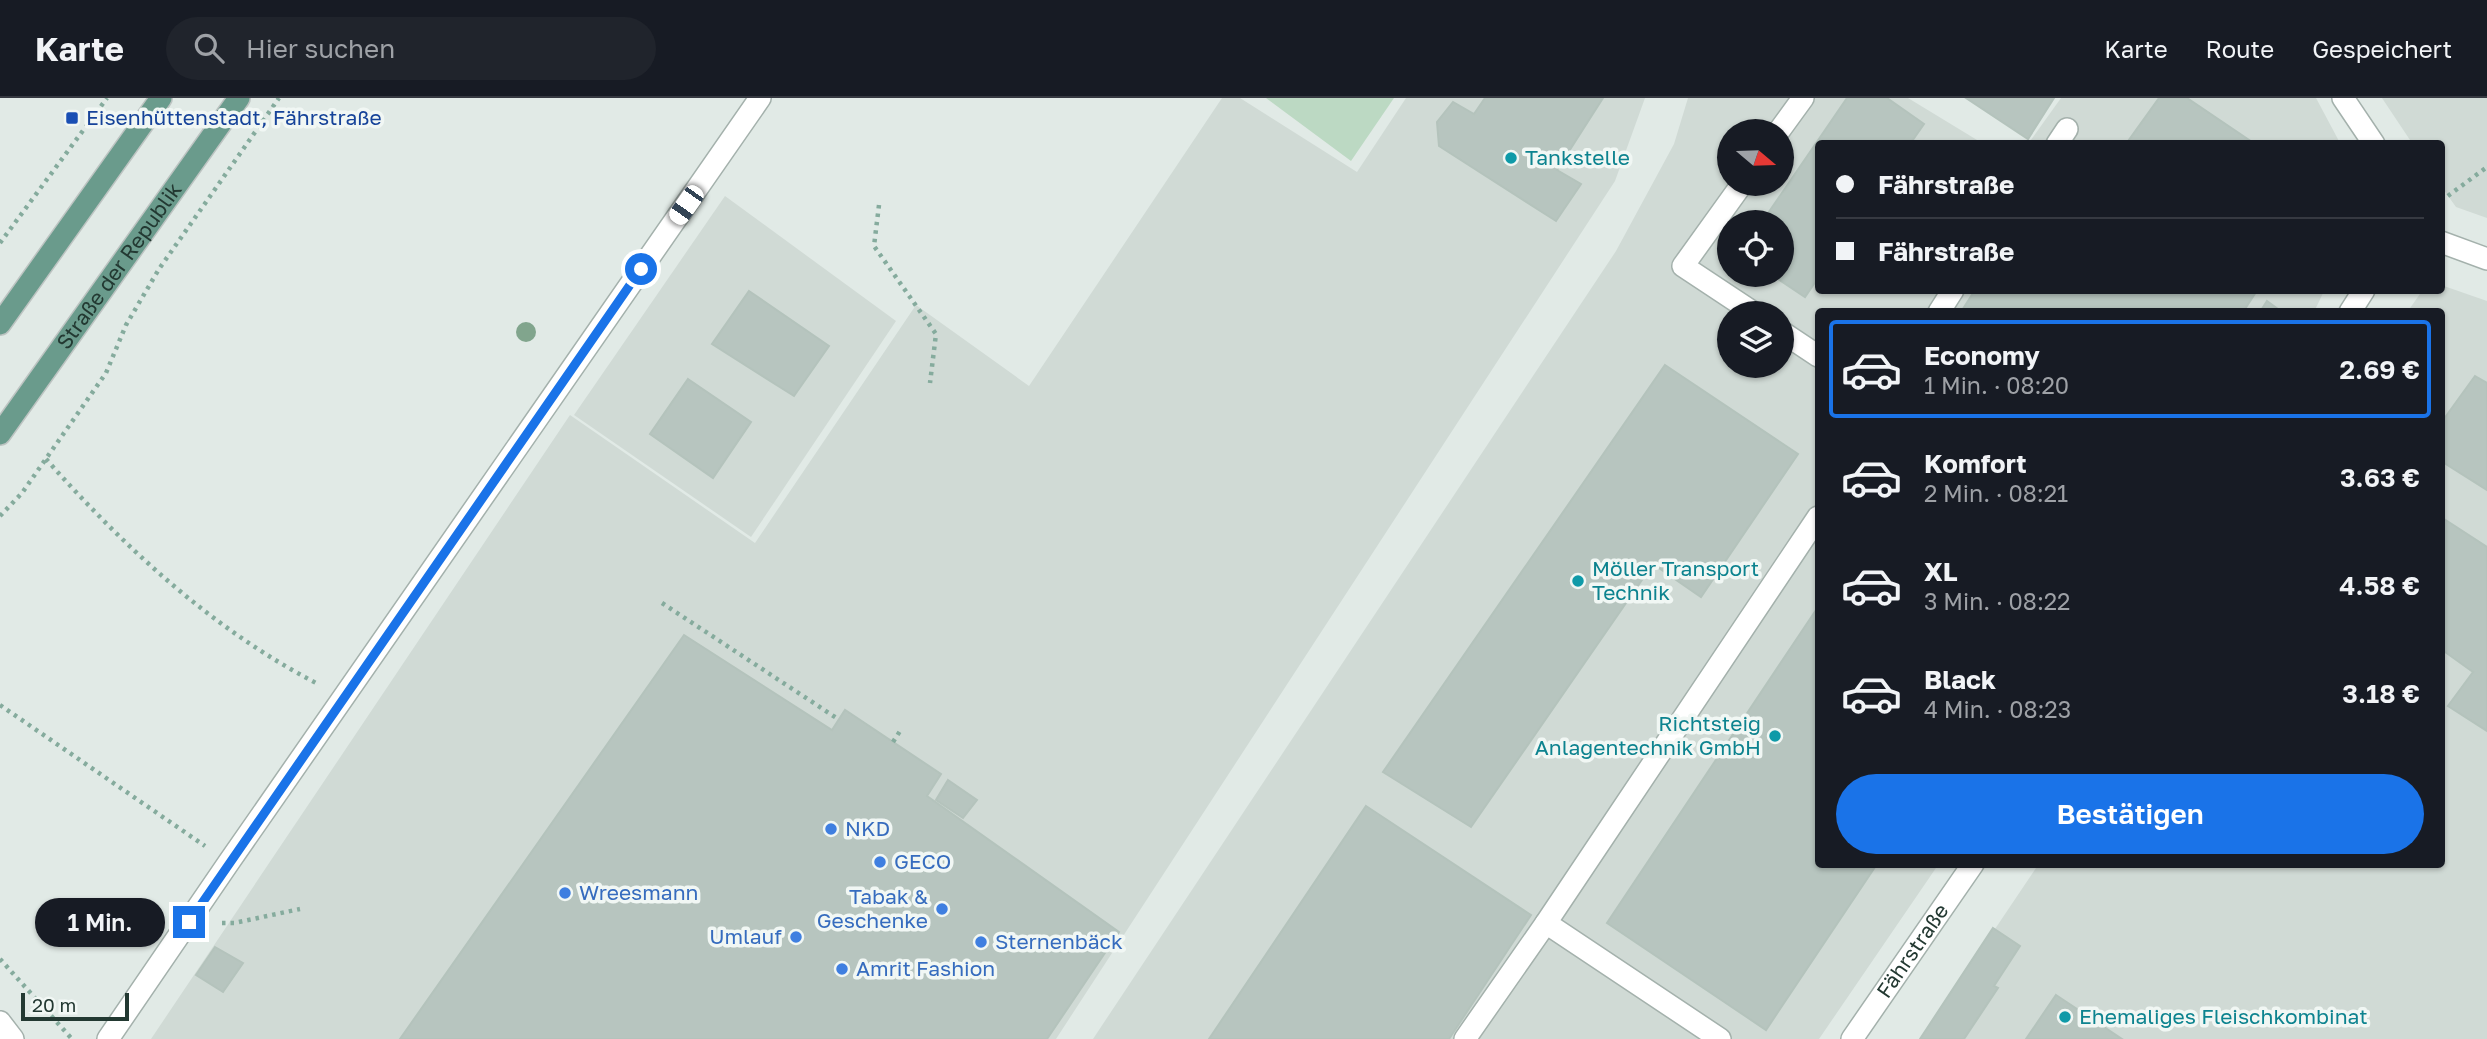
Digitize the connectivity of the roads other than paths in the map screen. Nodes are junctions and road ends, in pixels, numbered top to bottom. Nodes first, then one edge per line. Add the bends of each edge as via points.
1 (160, 98) edge
2 (239, 98) edge
3 (760, 98) edge
4 (1803, 98) edge
5 (2343, 98) edge
6 (1788, 119) edge
7 (2371, 140) edge
8 (1733, 196) edge
9 (2445, 243) edge
10 (2487, 259) edge
11 (1736, 301) edge
12 (0, 324) edge
13 (1794, 340) edge
14 (1815, 354) edge
15 (0, 434) edge
16 (1815, 521) edge
17 (1970, 868) edge
18 (1546, 923) junction
19 (0, 1022) edge
20 (13, 1039) edge
21 (108, 1039) edge
22 (1465, 1039) edge
23 (1720, 1039) edge
24 (1852, 1039) edge

1 - 12 main road
2 - 15 main road, Straße der Republik
3 - 21 street
4 - 6 street
5 - 7 street
8 - 11 street via 1683,266
9 - 10 street
13 - 14 street
16 - 18 street
17 - 24 street, Fährstraße
18 - 22 street
18 - 23 street
19 - 20 street

